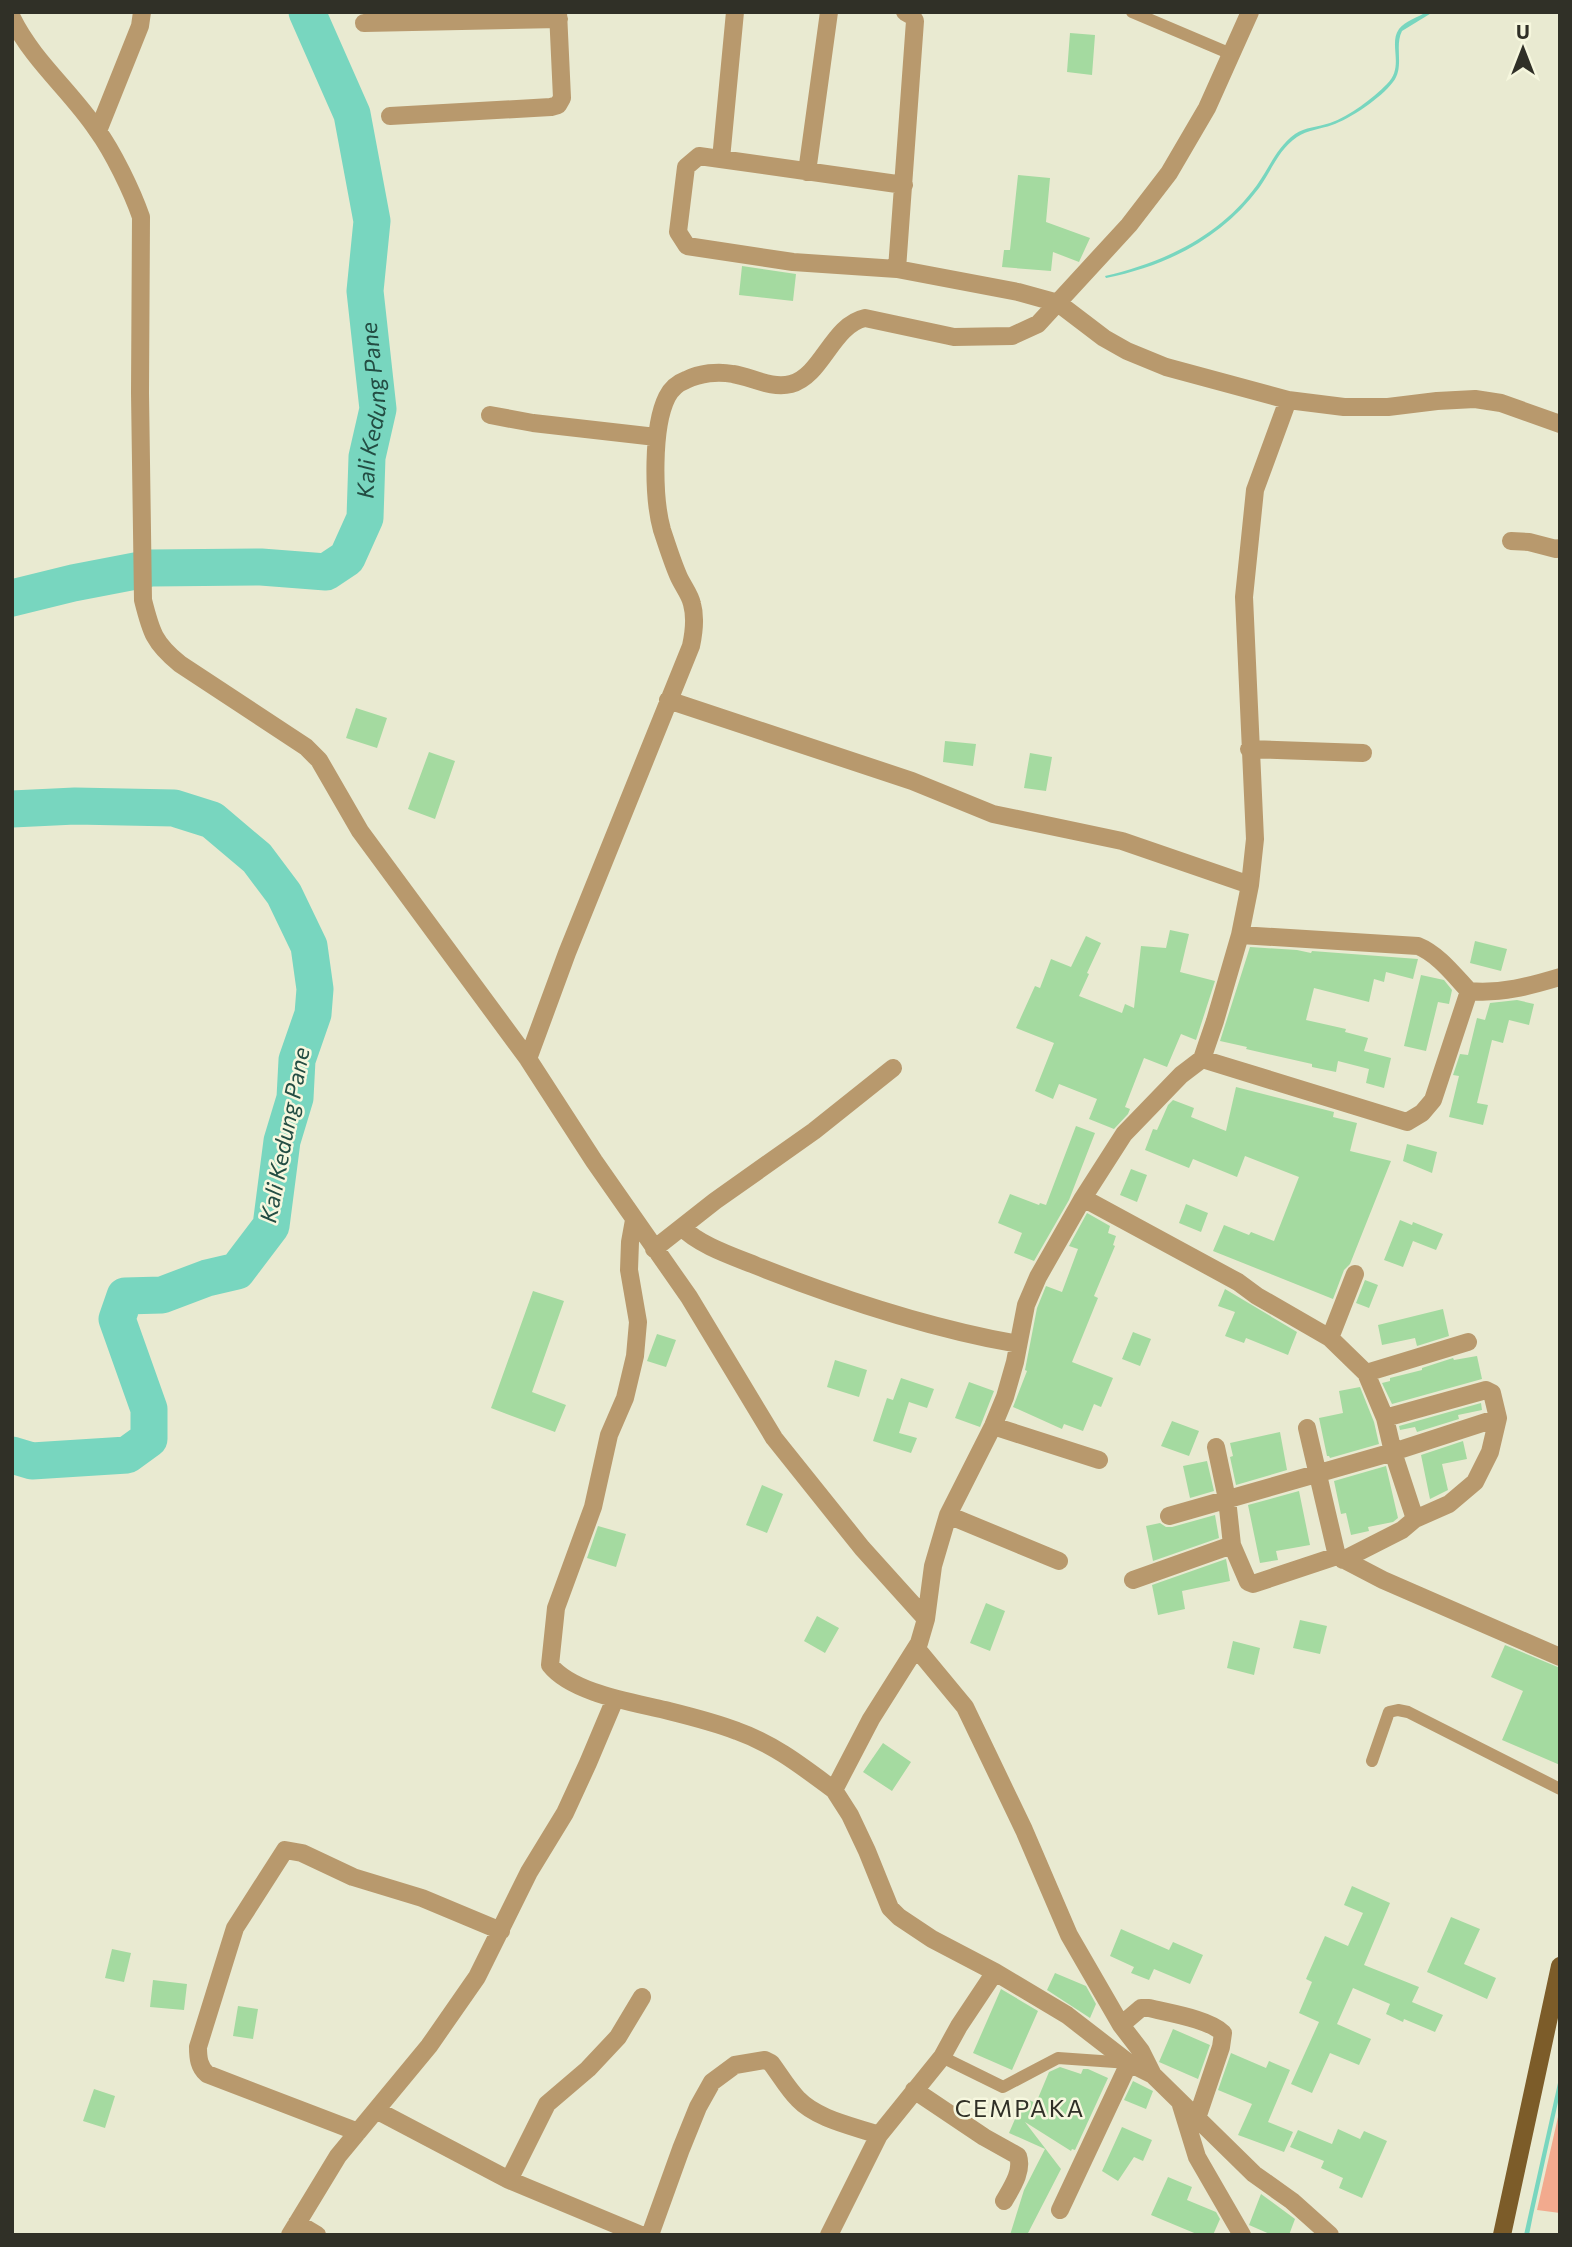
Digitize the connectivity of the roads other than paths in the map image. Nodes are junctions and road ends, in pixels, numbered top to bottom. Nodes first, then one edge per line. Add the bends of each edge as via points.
1 (142, 12) edge
2 (735, 12) edge
3 (829, 12) edge
4 (905, 12) edge
5 (1132, 12) edge
6 (1250, 12) edge
7 (558, 15) edge
8 (12, 18) edge
9 (364, 23) dead end
10 (1231, 54) junction
11 (390, 116) dead end
12 (98, 131) junction
13 (721, 159) junction
14 (807, 172) junction
15 (904, 186) junction
16 (897, 269) junction
17 (1058, 303) junction
18 (1288, 400) junction
19 (490, 415) dead end
20 (1560, 424) edge
21 (656, 437) junction
22 (1511, 541) dead end
23 (1560, 548) edge
24 (668, 699) junction
25 (1249, 749) junction
26 (1363, 753) dead end
27 (1250, 885) junction
28 (1240, 935) junction
29 (1560, 977) edge
30 (1469, 991) junction
31 (528, 1059) junction
32 (1202, 1059) junction
33 (893, 1068) dead end
34 (1083, 1198) junction
35 (637, 1224) junction
36 (682, 1227) junction
37 (653, 1247) junction
38 (1355, 1274) dead end
39 (1330, 1338) junction
40 (1468, 1342) dead end
41 (1018, 1344) junction
42 (1366, 1373) junction
43 (1385, 1418) junction
44 (1498, 1418) junction
45 (993, 1426) junction
46 (1307, 1428) dead end
47 (1216, 1447) dead end
48 (1393, 1452) junction
49 (1099, 1461) dead end
50 (1318, 1472) junction
51 (1227, 1499) junction
52 (948, 1515) junction
53 (1170, 1516) dead end
54 (1415, 1519) junction
55 (1232, 1545) junction
56 (1340, 1558) junction
57 (1059, 1561) dead end
58 (1133, 1580) dead end
59 (922, 1634) junction
60 (1560, 1657) edge
61 (615, 1699) junction
62 (1372, 1761) dead end
63 (1560, 1789) edge
64 (834, 1790) junction
65 (501, 1931) junction
66 (1560, 1966) edge
67 (995, 1972) junction
68 (642, 1997) dead end
69 (1121, 2025) junction
70 (942, 2057) junction
71 (1129, 2063) junction
72 (1153, 2075) junction
73 (914, 2090) junction
74 (1180, 2102) junction
75 (376, 2110) junction
76 (1197, 2118) junction
77 (358, 2132) junction
78 (879, 2136) junction
79 (509, 2180) junction
80 (1004, 2201) dead end
81 (1060, 2210) dead end
82 (294, 2229) edge
83 (317, 2235) edge
84 (641, 2235) edge
85 (650, 2235) edge
86 (829, 2235) edge
87 (1242, 2235) edge
88 (1329, 2235) edge
89 (1502, 2235) edge

1 - 12 street
2 - 13 street
3 - 14 street
4 - 15 street via 915,20
5 - 10 lane
6 - 10 street
7 - 9 street
7 - 11 street via 562,98 558,104
8 - 12 street via 21,37
10 - 17 street via 1170,173
12 - 31 street via 141,217 141,556 149,627 161,648 180,664 313,753 360,831
13 - 14 street
13 - 16 street via 699,156 686,167 678,232 687,246 793,262
14 - 15 street
15 - 16 street
16 - 17 street
17 - 18 street via 1127,351 1166,367
17 - 21 street via 1038,324 1012,336 954,337 865,318 854,321 807,374 792,384 774,385 732,373 685,380 666,398
18 - 20 street via 1388,407 1475,399
18 - 25 street via 1255,490 1244,597
19 - 21 street
21 - 24 street via 661,526 692,603 695,625
22 - 23 street
24 - 27 street via 912,781 993,814 1122,841
24 - 31 street
25 - 26 street
25 - 27 street via 1255,839
27 - 28 street
28 - 30 street via 1418,946 1435,956
28 - 32 street
29 - 30 street via 1515,989
30 - 32 street via 1433,1100 1407,1122
31 - 35 street
32 - 34 street via 1125,1134
33 - 36 street
34 - 39 street
34 - 41 street via 1038,1278
35 - 37 street
35 - 61 street via 630,1242 629,1270 638,1322 635,1356 625,1398 612,1423 593,1507 556,1608 550,1661 552,1668 573,1682
36 - 37 street
36 - 41 street via 726,1253 825,1293 912,1321
37 - 59 street via 689,1297 774,1438 862,1548
38 - 39 street
39 - 42 street
40 - 42 street
41 - 45 street
42 - 43 street
43 - 44 street via 1486,1390 1492,1393
43 - 48 street
44 - 48 street
44 - 54 street via 1490,1452 1475,1482 1450,1504
45 - 49 street
45 - 52 street
46 - 50 street
47 - 51 street
48 - 50 street
48 - 54 street
50 - 51 street
50 - 56 street
51 - 53 street
51 - 55 street
52 - 57 street
52 - 59 street via 933,1566
54 - 56 street via 1402,1530
55 - 56 street via 1244,1576 1253,1584
55 - 58 street
56 - 60 street
59 - 64 street
59 - 69 street via 965,1707 1069,1935
61 - 64 street via 738,1731 785,1753
61 - 65 street via 565,1813 529,1872
62 - 63 lane via 1389,1712 1398,1710
64 - 67 street via 850,1815 890,1908 932,1939
65 - 75 street via 429,2046
65 - 77 street via 285,1850 235,1928 198,2056 207,2074
66 - 89 main road
67 - 70 street
67 - 71 street via 1068,2015
68 - 79 street via 618,2037 547,2104
69 - 72 street
69 - 76 street via 1141,2008 1149,2008 1203,2022 1223,2033
70 - 71 lane via 1003,2087 1058,2058
70 - 73 street
71 - 72 street
71 - 81 street
72 - 74 street
73 - 78 street
73 - 80 street via 1018,2156 1016,2178
74 - 76 street
74 - 87 street via 1197,2157
75 - 77 street
75 - 79 street
76 - 88 street via 1254,2174
77 - 82 street
78 - 85 street via 801,2102 765,2060 735,2065 712,2082 685,2139
78 - 86 street
79 - 84 street
82 - 83 street

